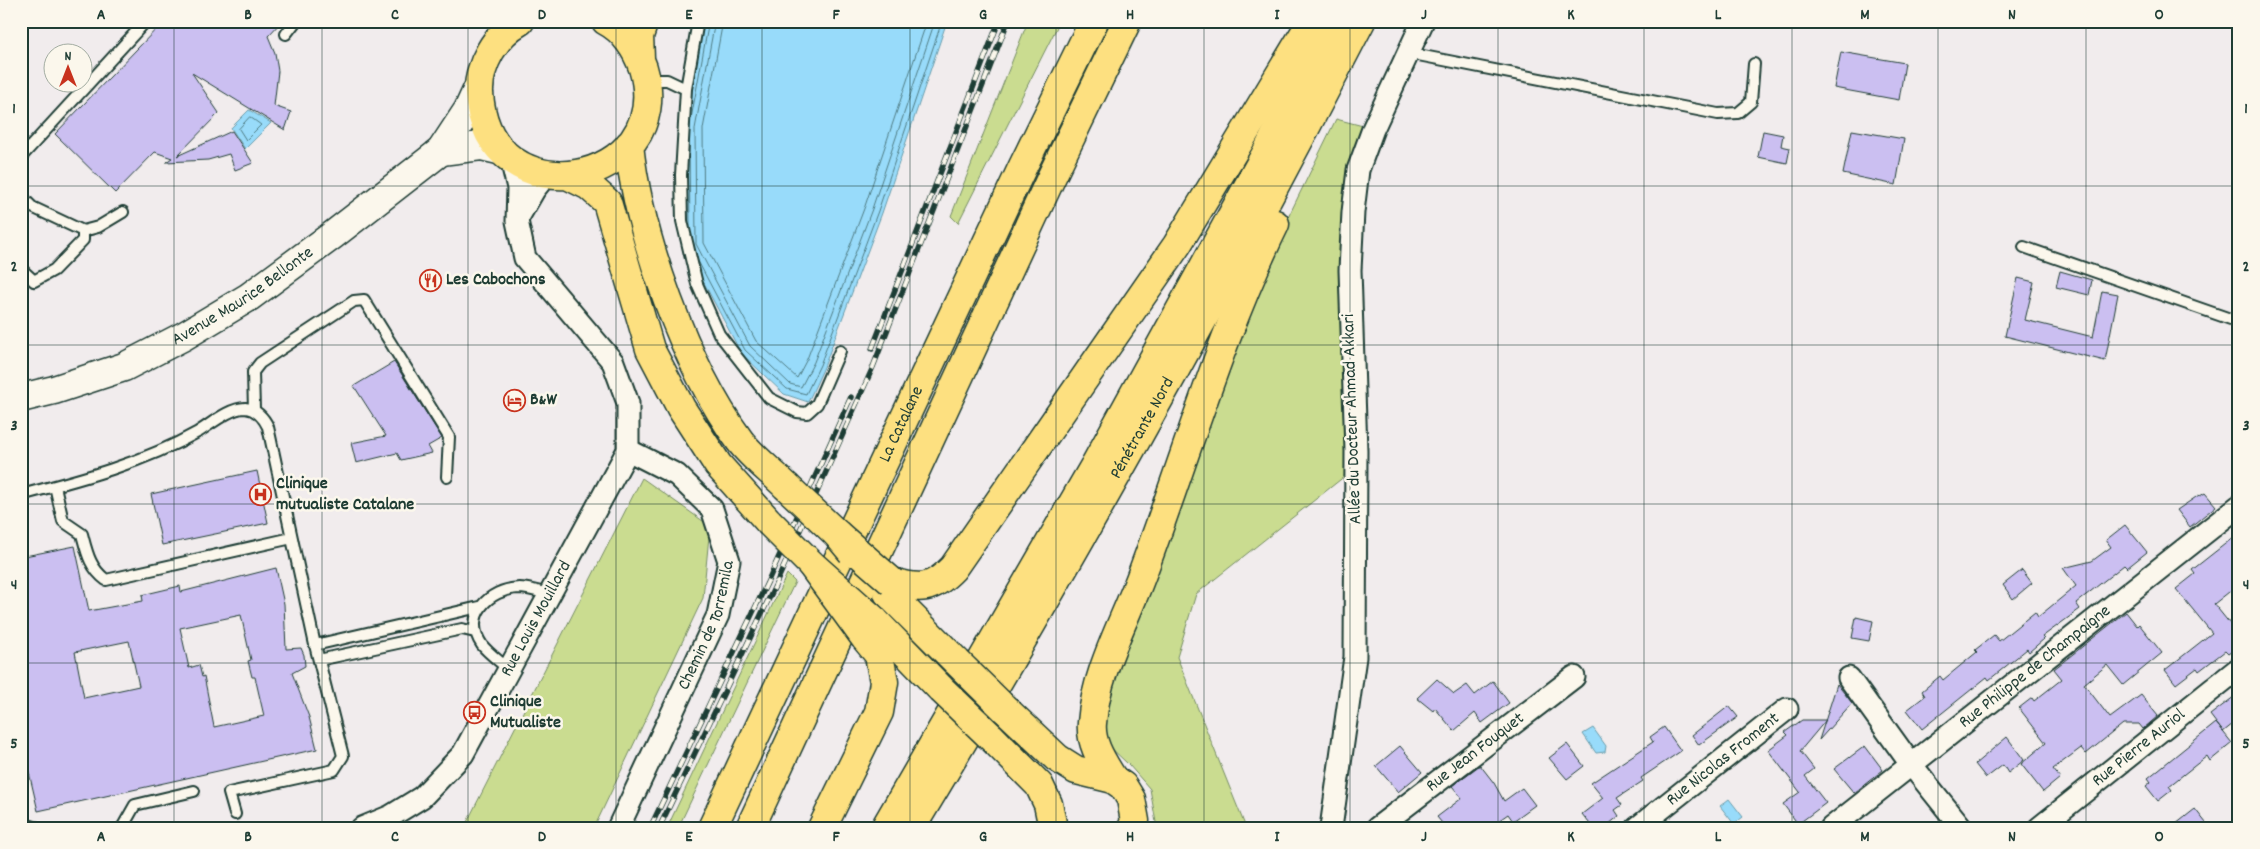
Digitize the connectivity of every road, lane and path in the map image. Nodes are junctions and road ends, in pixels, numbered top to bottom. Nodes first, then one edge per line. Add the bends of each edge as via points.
1 (146, 21) edge
2 (296, 21) edge
3 (520, 21) edge
4 (606, 21) edge
5 (644, 21) edge
6 (698, 21) edge
7 (1094, 21) edge
8 (1127, 21) edge
9 (1312, 21) edge
10 (1332, 21) edge
11 (1361, 21) edge
12 (1371, 21) edge
13 (1423, 21) edge
14 (495, 31) edge
15 (286, 34) dead end
16 (1408, 53) junction
17 (1754, 64) dead end
18 (643, 69) junction
19 (479, 86) junction
20 (686, 89) junction
21 (629, 145) junction
22 (440, 151) junction
23 (507, 155) junction
24 (21, 157) edge
25 (559, 176) junction
26 (21, 196) edge
27 (123, 212) dead end
28 (517, 221) junction
29 (83, 231) junction
30 (2024, 247) dead end
31 (21, 269) edge
32 (2239, 322) edge
33 (840, 351) dead end
34 (21, 398) edge
35 (254, 410) junction
36 (628, 450) junction
37 (447, 477) dead end
38 (55, 486) junction
39 (21, 495) edge
40 (2239, 506) edge
41 (292, 538) junction
42 (890, 588) junction
43 (549, 594) junction
44 (479, 607) junction
45 (870, 629) junction
46 (475, 632) junction
47 (315, 645) junction
48 (319, 660) junction
49 (2239, 668) edge
50 (508, 669) junction
51 (1574, 676) dead end
52 (1849, 678) dead end
53 (1787, 709) dead end
54 (1910, 763) junction
55 (1113, 779) junction
56 (194, 791) dead end
57 (234, 814) dead end
58 (21, 823) edge
59 (1135, 826) edge
60 (38, 828) edge
61 (122, 828) edge
62 (362, 828) edge
63 (618, 828) edge
64 (712, 828) edge
65 (750, 828) edge
66 (822, 828) edge
67 (885, 828) edge
68 (911, 828) edge
69 (1053, 828) edge
70 (1330, 828) edge
71 (1377, 828) edge
72 (1637, 828) edge
73 (1831, 828) edge
74 (1962, 828) edge
75 (2038, 828) edge

1 - 24 lane
2 - 15 lane
3 - 14 main road
4 - 18 main road via 627,38
5 - 18 main road via 639,36
6 - 20 lane
7 - 64 main road, La Catalane
8 - 65 main road, La Catalane
9 - 42 main road via 1177,245 953,568 927,588
10 - 67 main road, Pénétrante Nord via 1268,150 1096,464
11 - 68 main road, Pénétrante Nord via 1117,477
12 - 55 main road via 1256,263 1097,687 1092,726 1098,754
13 - 16 street, Allée du Docteur Ahmad Akkari
14 - 19 main road
16 - 17 lane via 1718,114 1738,113 1751,102
16 - 70 street, Allée du Docteur Ahmad Akkari via 1358,170 1353,212 1350,270 1356,452 1355,657
18 - 20 lane
18 - 21 main road via 647,103 641,126
19 - 22 main road, Avenue Maurice Bellonte via 468,110
19 - 23 main road via 480,109 488,132
20 - 33 lane via 682,221 697,284 719,334 769,398 807,414 817,404
21 - 25 main road via 613,161 593,172
21 - 42 main road, bridge via 632,173 650,246 680,331 711,396 741,442
22 - 23 main road via 481,146
22 - 34 main road, Avenue Maurice Bellonte via 334,235 248,297 184,336 124,367
23 - 25 main road via 528,169
23 - 28 street via 518,188
25 - 28 street via 534,190
25 - 45 main road, bridge via 589,186 607,202 650,349 681,408 718,465
26 - 29 lane via 32,207
27 - 29 lane via 98,227
28 - 36 street via 525,258 613,362 628,403
29 - 31 lane via 83,240 54,270 34,281
30 - 32 lane
35 - 37 lane via 253,372 260,363 354,301 364,300 449,437
35 - 38 lane via 235,410 189,437 139,460
35 - 41 lane via 268,427
36 - 43 street, Rue Louis Mouillard
36 - 63 street, Chemin de Torremila via 677,475 712,509 729,561 718,615
38 - 39 lane
38 - 41 lane via 63,521 82,534 88,559 106,580
40 - 54 street, Rue Philippe de Champaigne
41 - 47 lane
42 - 55 main road, bridge via 957,662 1057,758 1076,770
43 - 44 lane via 521,588 505,590 487,598
43 - 50 street, Rue Louis Mouillard
44 - 46 lane
44 - 47 lane
45 - 66 main road via 884,682 879,712
45 - 69 main road, bridge via 941,689 1039,785 1048,804
46 - 48 lane via 462,629
46 - 50 lane via 482,645
47 - 48 lane
48 - 57 lane via 343,756 334,770 229,793
49 - 75 street, Rue Pierre Auriol
50 - 62 street, Rue Louis Mouillard via 463,754 422,797 391,816
51 - 71 street, Rue Jean Fouquet
52 - 54 street
53 - 72 street, Rue Nicolas Froment
54 - 73 street, Rue Philippe de Champaigne
54 - 74 street
55 - 59 main road via 1123,786 1131,799
56 - 61 lane via 135,805
58 - 60 lane

